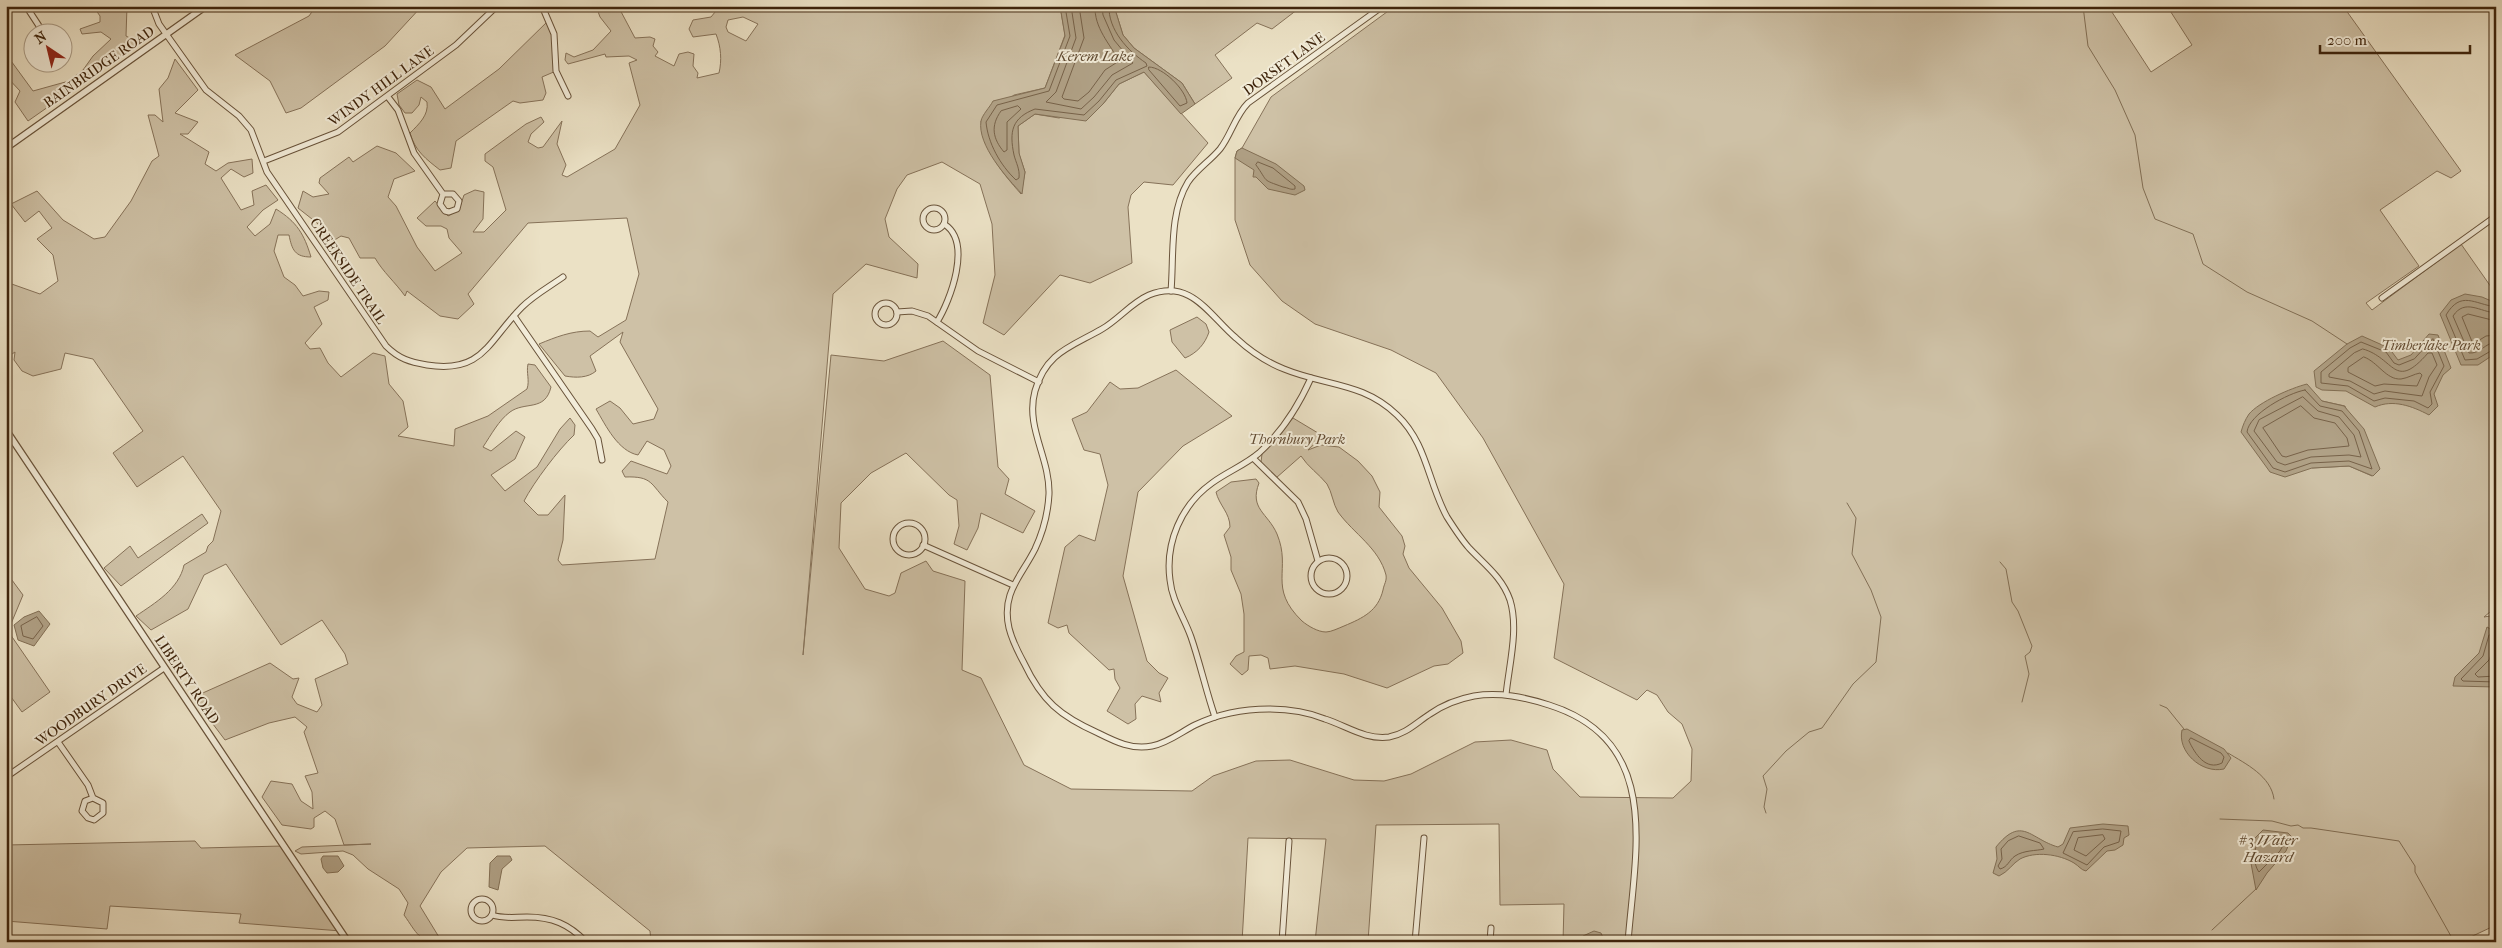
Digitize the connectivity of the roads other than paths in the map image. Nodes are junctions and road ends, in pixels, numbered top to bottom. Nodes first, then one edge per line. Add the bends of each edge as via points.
1 (26, 6) edge
2 (152, 6) edge
3 (206, 6) edge
4 (497, 6) edge
5 (542, 6) edge
6 (695, 6) edge
7 (706, 6) edge
8 (1383, 6) edge
9 (36, 22) edge
10 (168, 35) junction
11 (568, 96) dead end
12 (388, 97) junction
13 (6, 148) edge
14 (264, 161) junction
15 (443, 194) dead end
16 (2496, 216) edge
17 (944, 224) junction
18 (563, 277) dead end
19 (1171, 291) junction
20 (2382, 298) dead end
21 (897, 312) junction
22 (514, 316) junction
23 (937, 322) junction
24 (1311, 378) junction
25 (1038, 382) junction
26 (6, 430) edge
27 (1253, 458) junction
28 (602, 460) dead end
29 (923, 545) junction
30 (1318, 561) junction
31 (1013, 585) junction
32 (164, 668) junction
33 (1506, 695) junction
34 (1215, 717) junction
35 (58, 742) junction
36 (7, 776) edge
37 (93, 798) junction
38 (1424, 838) dead end
39 (1289, 841) dead end
40 (492, 915) junction
41 (1491, 928) dead end
42 (348, 942) edge
43 (586, 942) edge
44 (1282, 942) edge
45 (1415, 942) edge
46 (1490, 942) edge
47 (1628, 942) edge

1 - 9 street
2 - 10 street, CREEKSIDE TRAIL
3 - 10 street, BAINBRIDGE ROAD
4 - 12 street, WINDY HILL LANE via 456,45
5 - 11 street via 554,34 556,71
6 - 7 street
8 - 19 street, DORSET LANE via 1248,103 1220,149 1193,175 1178,208
10 - 13 street, BAINBRIDGE ROAD
10 - 14 street, CREEKSIDE TRAIL via 212,97 251,130
12 - 14 street, WINDY HILL LANE via 338,132
12 - 15 street via 398,110 414,153
14 - 22 street, CREEKSIDE TRAIL via 267,172 386,346 400,359 444,368 473,361
16 - 20 street
17 - 17 street via 945,217 941,211 934,208 925,214 924,220 929,228 939,229
17 - 23 street via 953,235 957,264 953,289
18 - 22 street, CREEKSIDE TRAIL
19 - 24 street via 1203,304 1234,337 1263,358
19 - 25 street via 1143,298 1103,328 1068,346 1048,364
21 - 21 street via 891,304 884,303 876,310 876,317 887,325 894,322
21 - 23 street via 916,312
22 - 28 street via 592,429 598,439
23 - 25 street via 978,351
24 - 27 street via 1288,421
24 - 33 street via 1364,391 1396,413 1416,437 1446,514 1467,545 1495,572 1511,602 1513,626
25 - 31 street via 1033,418 1047,465 1048,504 1038,544
26 - 32 street, LIBERTY ROAD
27 - 30 street via 1298,502
27 - 34 street via 1211,484 1194,500 1180,520 1170,553 1172,592 1190,635
29 - 29 street via 924,535 915,524 905,523 894,533 894,544 900,552 916,553
29 - 31 street
30 - 30 street via 1310,576 1314,587 1329,594 1340,591 1347,576 1344,565 1334,559
31 - 34 street via 1007,617 1013,640 1038,690 1066,718 1120,744 1143,748 1162,744
32 - 35 street, WOODBURY DRIVE
32 - 42 street, LIBERTY ROAD
33 - 34 street via 1477,696 1450,703 1407,731 1388,737 1368,736 1322,717 1290,710 1248,710
33 - 47 street via 1559,708 1584,721 1606,740 1626,770 1637,821
35 - 36 street, WOODBURY DRIVE
35 - 37 street via 88,785
37 - 37 street via 100,800 104,809 100,818 94,820 82,811 85,801
38 - 45 street
39 - 44 street
40 - 40 street via 483,921 476,920 471,912 472,906 484,899 491,904
40 - 43 street via 557,921 567,925
41 - 46 street

